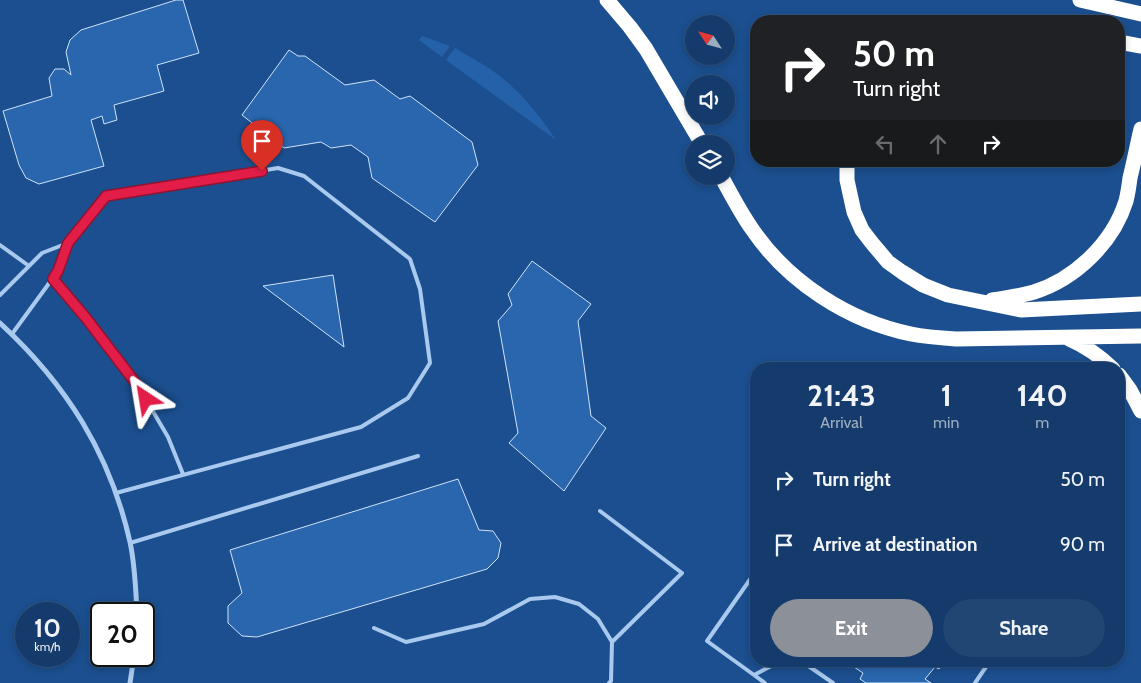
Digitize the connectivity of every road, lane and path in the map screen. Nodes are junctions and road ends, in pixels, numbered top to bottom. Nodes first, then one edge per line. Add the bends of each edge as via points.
1 (607, 0) edge
2 (1080, 0) edge
3 (1141, 14) edge
4 (1125, 43) edge
5 (1141, 46) edge
6 (1141, 130) edge
7 (697, 135) edge
8 (846, 167) edge
9 (726, 185) edge
10 (68, 243) junction
11 (0, 245) edge
12 (29, 266) junction
13 (53, 279) junction
14 (0, 295) edge
15 (968, 298) junction
16 (1141, 304) edge
17 (0, 323) edge
18 (12, 334) junction
19 (1141, 336) edge
20 (1065, 337) junction
21 (1106, 362) edge
22 (1125, 383) edge
23 (1141, 411) edge
24 (418, 456) dead end
25 (183, 474) junction
26 (116, 492) junction
27 (600, 512) dead end
28 (130, 543) junction
29 (750, 580) edge
30 (136, 602) edge
31 (374, 628) dead end
32 (612, 642) junction
33 (132, 667) edge
34 (769, 667) edge
35 (810, 667) edge
36 (986, 667) edge
37 (754, 675) junction
38 (130, 683) edge
39 (609, 683) edge
40 (765, 683) edge
41 (833, 683) edge
42 (975, 683) edge

1 - 7 highway via 646,50
2 - 3 highway
4 - 5 highway
6 - 15 highway via 1126,201 1101,246 1081,266 1036,292 994,300
8 - 15 highway via 854,212 862,230 888,262 923,285 948,295
9 - 20 highway via 752,229 772,255 824,299 855,316 910,334 937,338
10 - 12 lane via 42,253
10 - 13 lane
10 - 25 lane via 106,196 278,168 304,176 410,259 420,289 430,363 408,398 361,427
11 - 12 lane
12 - 14 lane
13 - 18 lane
13 - 25 lane via 138,386 168,437
15 - 16 highway via 1020,310
17 - 18 street
18 - 26 street via 45,370 83,422
19 - 20 highway
20 - 21 highway
22 - 23 highway
24 - 28 lane
25 - 26 lane
26 - 28 street
27 - 32 lane via 682,573
28 - 30 street
29 - 37 lane via 707,641
31 - 32 lane via 406,642 484,624 530,600 555,597 579,604 598,620
32 - 39 lane
33 - 38 street
34 - 37 lane
35 - 41 lane
36 - 42 lane
37 - 40 lane

